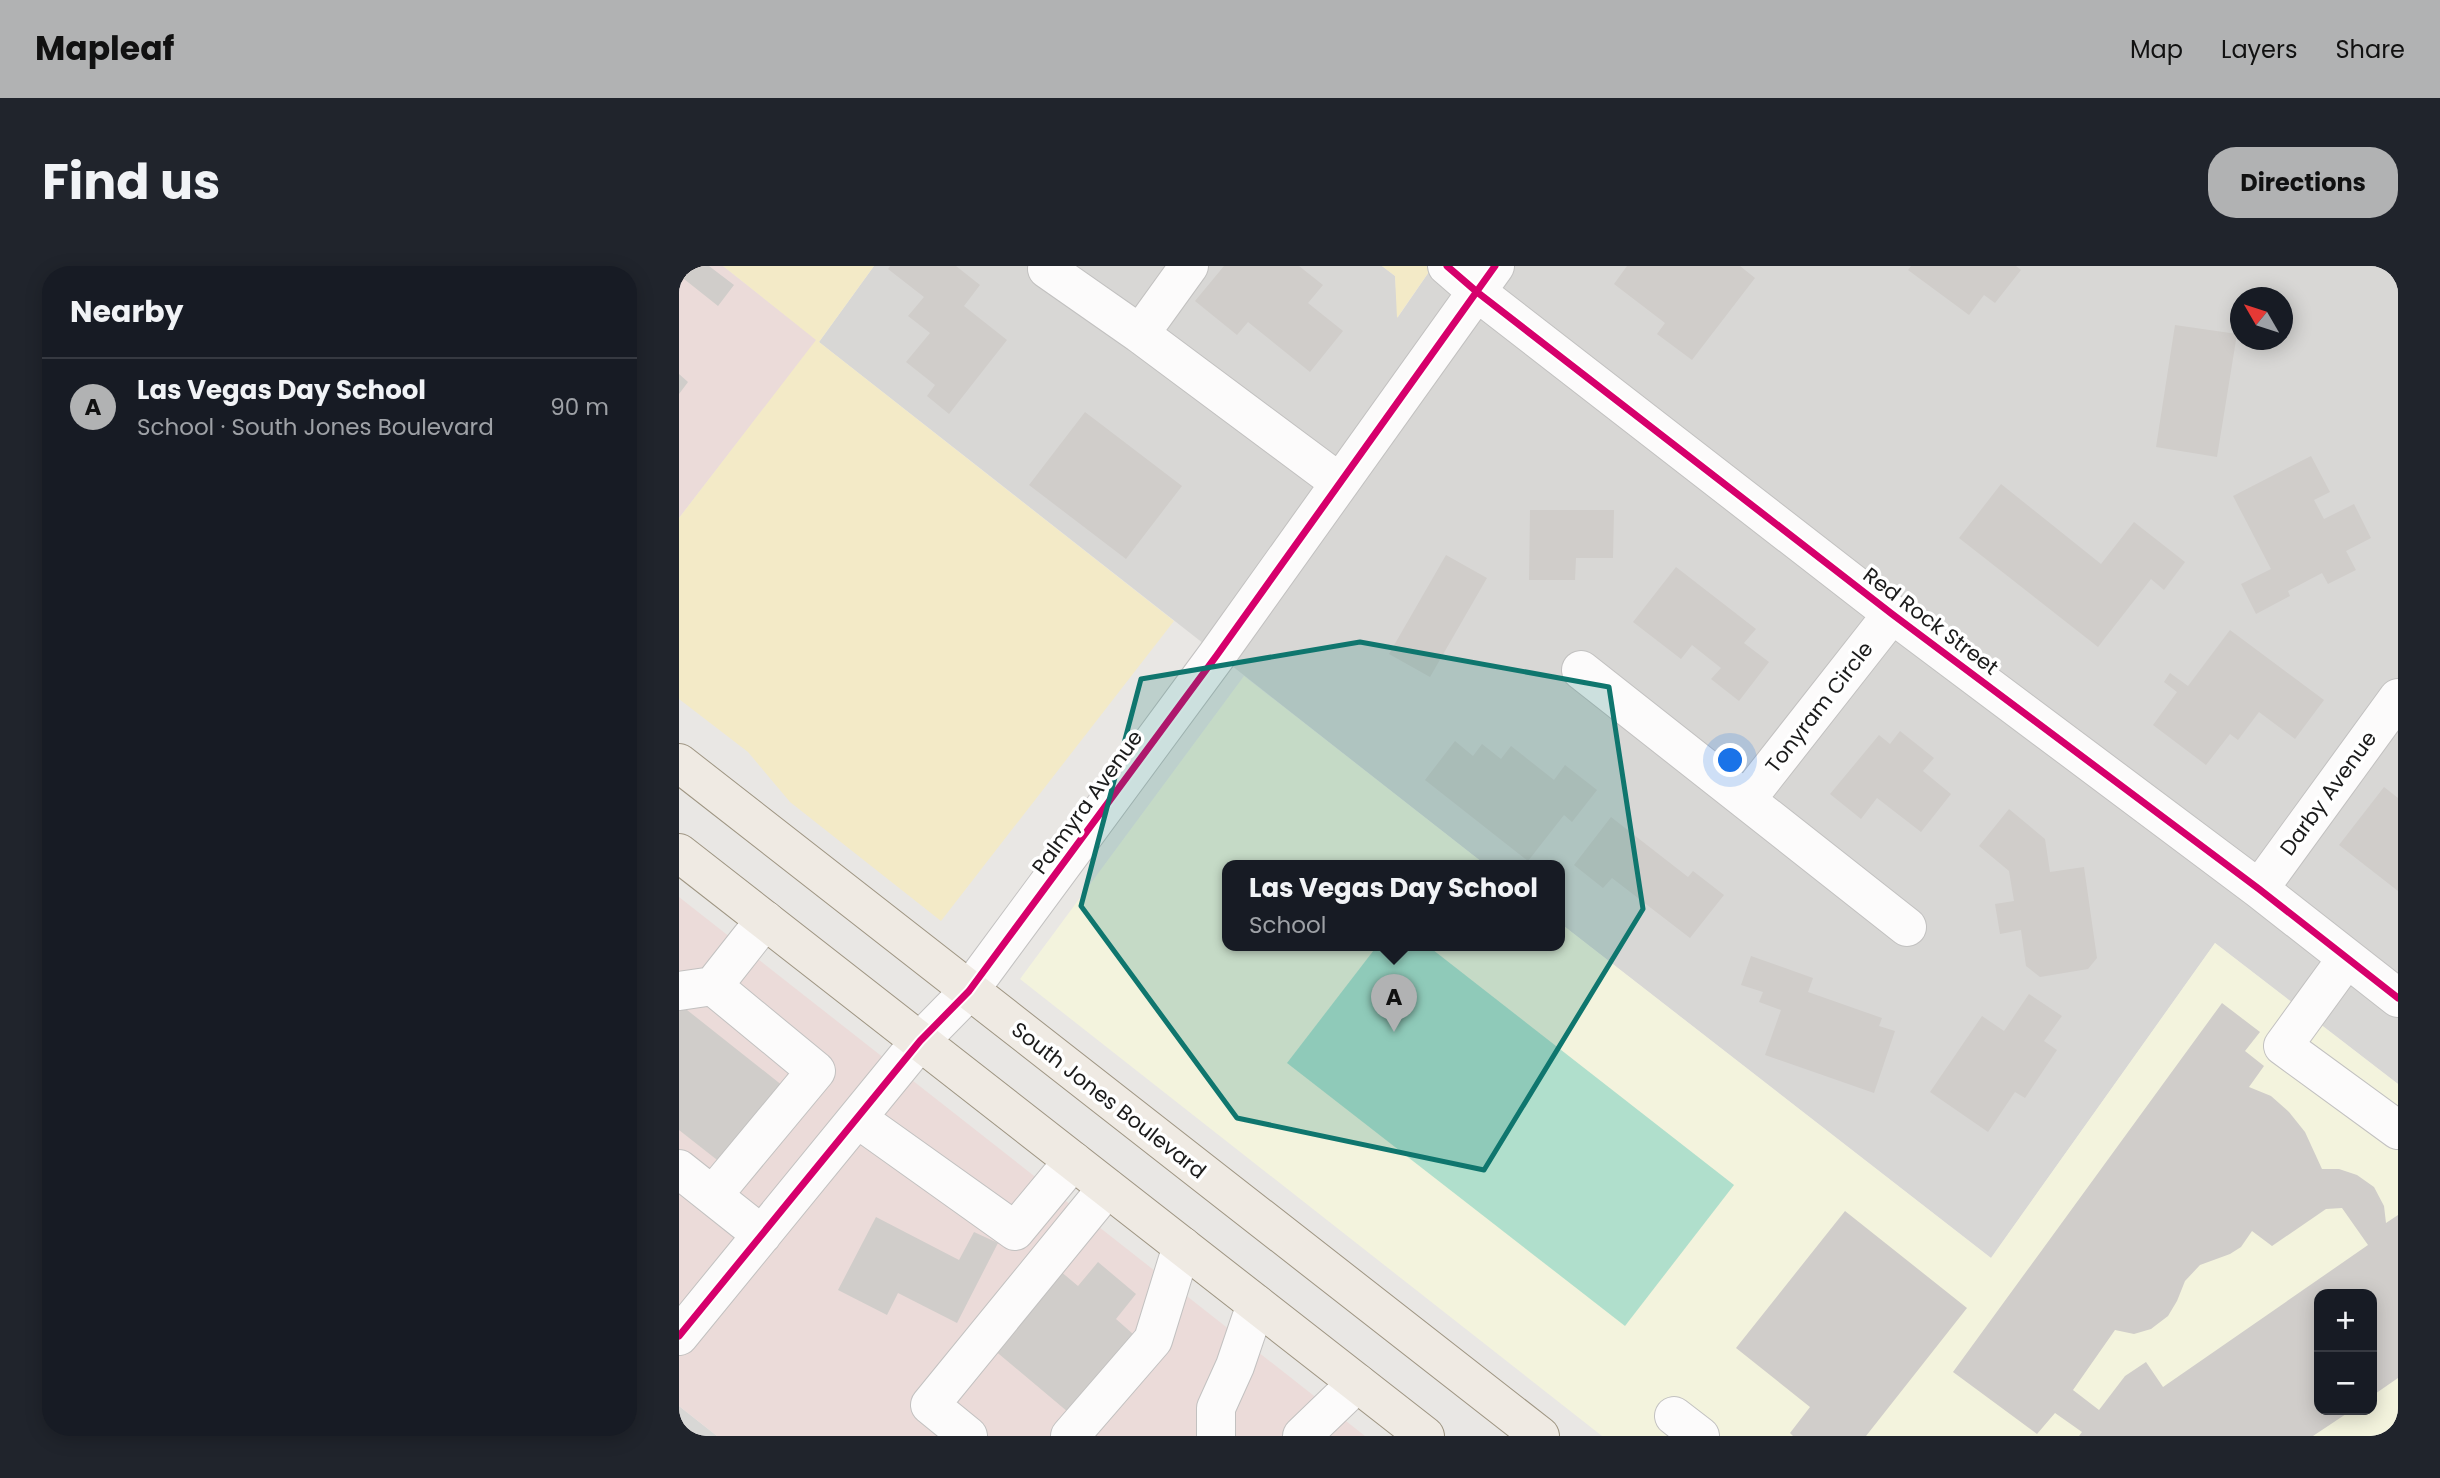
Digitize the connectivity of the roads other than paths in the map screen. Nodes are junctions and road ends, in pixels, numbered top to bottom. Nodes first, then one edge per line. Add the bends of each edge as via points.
1 (1189, 266) edge
2 (1447, 266) edge
3 (1047, 270) dead end
4 (1486, 279) edge
5 (1140, 334) junction
6 (1340, 484) junction
7 (1892, 614) junction
8 (1581, 670) dead end
9 (2398, 698) edge
10 (679, 763) edge
11 (1746, 800) junction
12 (679, 853) edge
13 (2259, 889) junction
14 (765, 920) junction
15 (1907, 927) dead end
16 (2347, 958) junction
17 (696, 988) edge
18 (969, 992) junction
19 (2398, 998) edge
20 (920, 1041) junction
21 (858, 1119) junction
22 (2398, 1130) edge
23 (1073, 1161) junction
24 (679, 1168) edge
25 (1107, 1188) junction
26 (713, 1195) junction
27 (762, 1235) junction
28 (1182, 1246) junction
29 (1256, 1304) junction
30 (679, 1336) edge
31 (1357, 1383) junction
32 (1409, 1432) edge
33 (968, 1436) edge
34 (1070, 1436) edge
35 (1216, 1436) edge
36 (1302, 1436) edge
37 (1540, 1436) edge

1 - 5 street
2 - 4 street, Red Rock Street
3 - 5 street
4 - 6 street, Palmyra Avenue
4 - 7 street, Red Rock Street
5 - 6 street
6 - 18 street, Palmyra Avenue
7 - 11 street, Tonyram Circle
7 - 13 street, Red Rock Street
8 - 11 street
9 - 13 street, Darby Avenue
10 - 18 main road, South Jones Boulevard
11 - 15 street
12 - 14 main road
13 - 16 street, Red Rock Street
14 - 17 street
14 - 20 main road
16 - 19 street, Red Rock Street
16 - 22 street via 2283,1046
17 - 26 street via 816,1071
18 - 20 street, Palmyra Avenue
18 - 37 main road, South Jones Boulevard
20 - 21 street, Palmyra Avenue
20 - 23 main road
21 - 23 street via 1015,1231
21 - 27 street, Palmyra Avenue
23 - 25 main road
24 - 26 street
25 - 28 main road
25 - 33 street via 930,1405
26 - 27 street
27 - 30 street, Palmyra Avenue
28 - 29 main road
28 - 34 street via 1153,1339
29 - 31 main road
29 - 35 street via 1216,1408
31 - 32 main road
31 - 36 street

